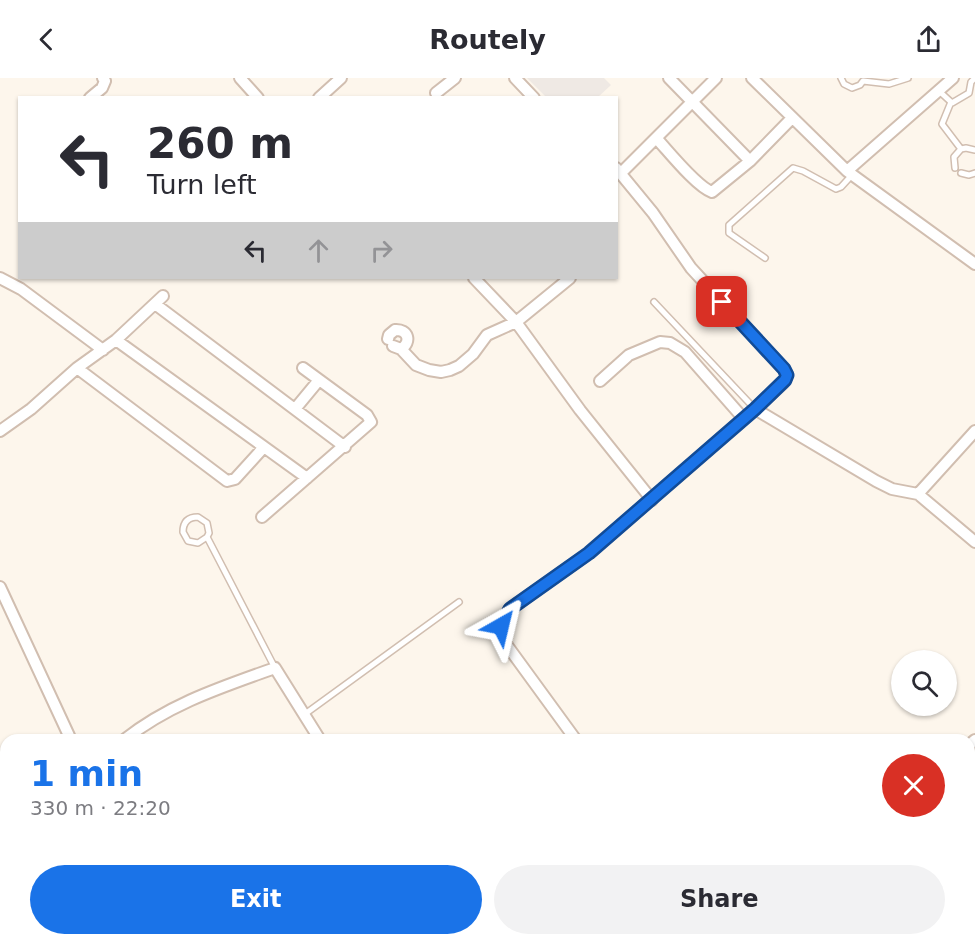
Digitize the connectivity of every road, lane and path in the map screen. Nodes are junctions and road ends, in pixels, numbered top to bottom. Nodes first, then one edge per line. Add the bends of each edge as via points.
1 (103, 78) edge
2 (240, 78) edge
3 (341, 78) edge
4 (455, 78) edge
5 (515, 78) edge
6 (669, 78) edge
7 (716, 78) edge
8 (752, 78) edge
9 (841, 78) edge
10 (908, 78) edge
11 (953, 78) edge
12 (975, 78) edge
13 (863, 79) edge
14 (939, 91) junction
15 (435, 93) dead end
16 (92, 96) edge
17 (256, 96) edge
18 (321, 96) edge
19 (532, 96) edge
20 (692, 102) junction
21 (951, 103) junction
22 (792, 118) junction
23 (657, 139) junction
24 (961, 149) junction
25 (975, 150) edge
26 (750, 161) junction
27 (955, 168) dead end
28 (619, 171) edge
29 (849, 173) junction
30 (961, 173) dead end
31 (975, 173) edge
32 (765, 258) dead end
33 (975, 264) edge
34 (0, 278) edge
35 (475, 279) edge
36 (569, 279) edge
37 (654, 302) dead end
38 (516, 322) junction
39 (116, 340) junction
40 (394, 345) dead end
41 (103, 350) junction
42 (77, 368) junction
43 (303, 368) dead end
44 (319, 380) junction
45 (600, 381) dead end
46 (295, 409) junction
47 (755, 409) junction
48 (743, 418) junction
49 (0, 431) edge
50 (975, 431) edge
51 (264, 447) junction
52 (345, 447) junction
53 (307, 478) junction
54 (918, 494) junction
55 (652, 500) junction
56 (262, 517) dead end
57 (207, 537) junction
58 (975, 543) edge
59 (0, 587) edge
60 (459, 602) dead end
61 (275, 668) junction
62 (305, 714) junction
63 (68, 734) edge
64 (132, 734) edge
65 (317, 734) edge
66 (572, 734) edge

1 - 16 street via 104,85
2 - 17 street
3 - 18 street
4 - 15 street
5 - 19 street
6 - 20 street
7 - 20 street
8 - 22 street
9 - 13 lane via 852,88
10 - 13 lane via 889,84
11 - 14 street
12 - 21 lane via 971,82 971,96
14 - 21 lane
14 - 29 street
20 - 23 street
20 - 26 street
21 - 24 lane via 942,124
22 - 26 street
22 - 29 street
23 - 26 street via 710,192
23 - 28 street
24 - 25 lane
24 - 27 lane via 954,158
28 - 47 street via 691,268 786,372 783,383
29 - 32 lane via 836,189 792,169 729,225 729,233
29 - 33 street
30 - 31 lane
34 - 41 street via 21,289
35 - 38 street
36 - 38 street
37 - 47 lane
38 - 40 street via 486,336 473,354 450,370 435,372 416,365
38 - 55 street
39 - 41 street
39 - 46 street via 159,300
39 - 51 street
41 - 42 street
42 - 49 street via 32,409
42 - 51 street via 227,481 235,479
43 - 44 street
44 - 46 street
44 - 52 street via 371,420
45 - 48 street via 629,355 660,342 670,343 685,352
46 - 52 street
47 - 48 street
47 - 54 street via 876,481
48 - 55 street
50 - 54 street
51 - 53 street
52 - 53 street
53 - 56 street
54 - 58 street
55 - 66 street via 575,565 510,609 501,626 506,644
57 - 57 lane via 198,543 188,541 183,532 185,522 193,517 203,519 209,527
57 - 61 lane
59 - 63 street
60 - 62 lane
61 - 62 street
61 - 64 street via 184,702
62 - 65 street

